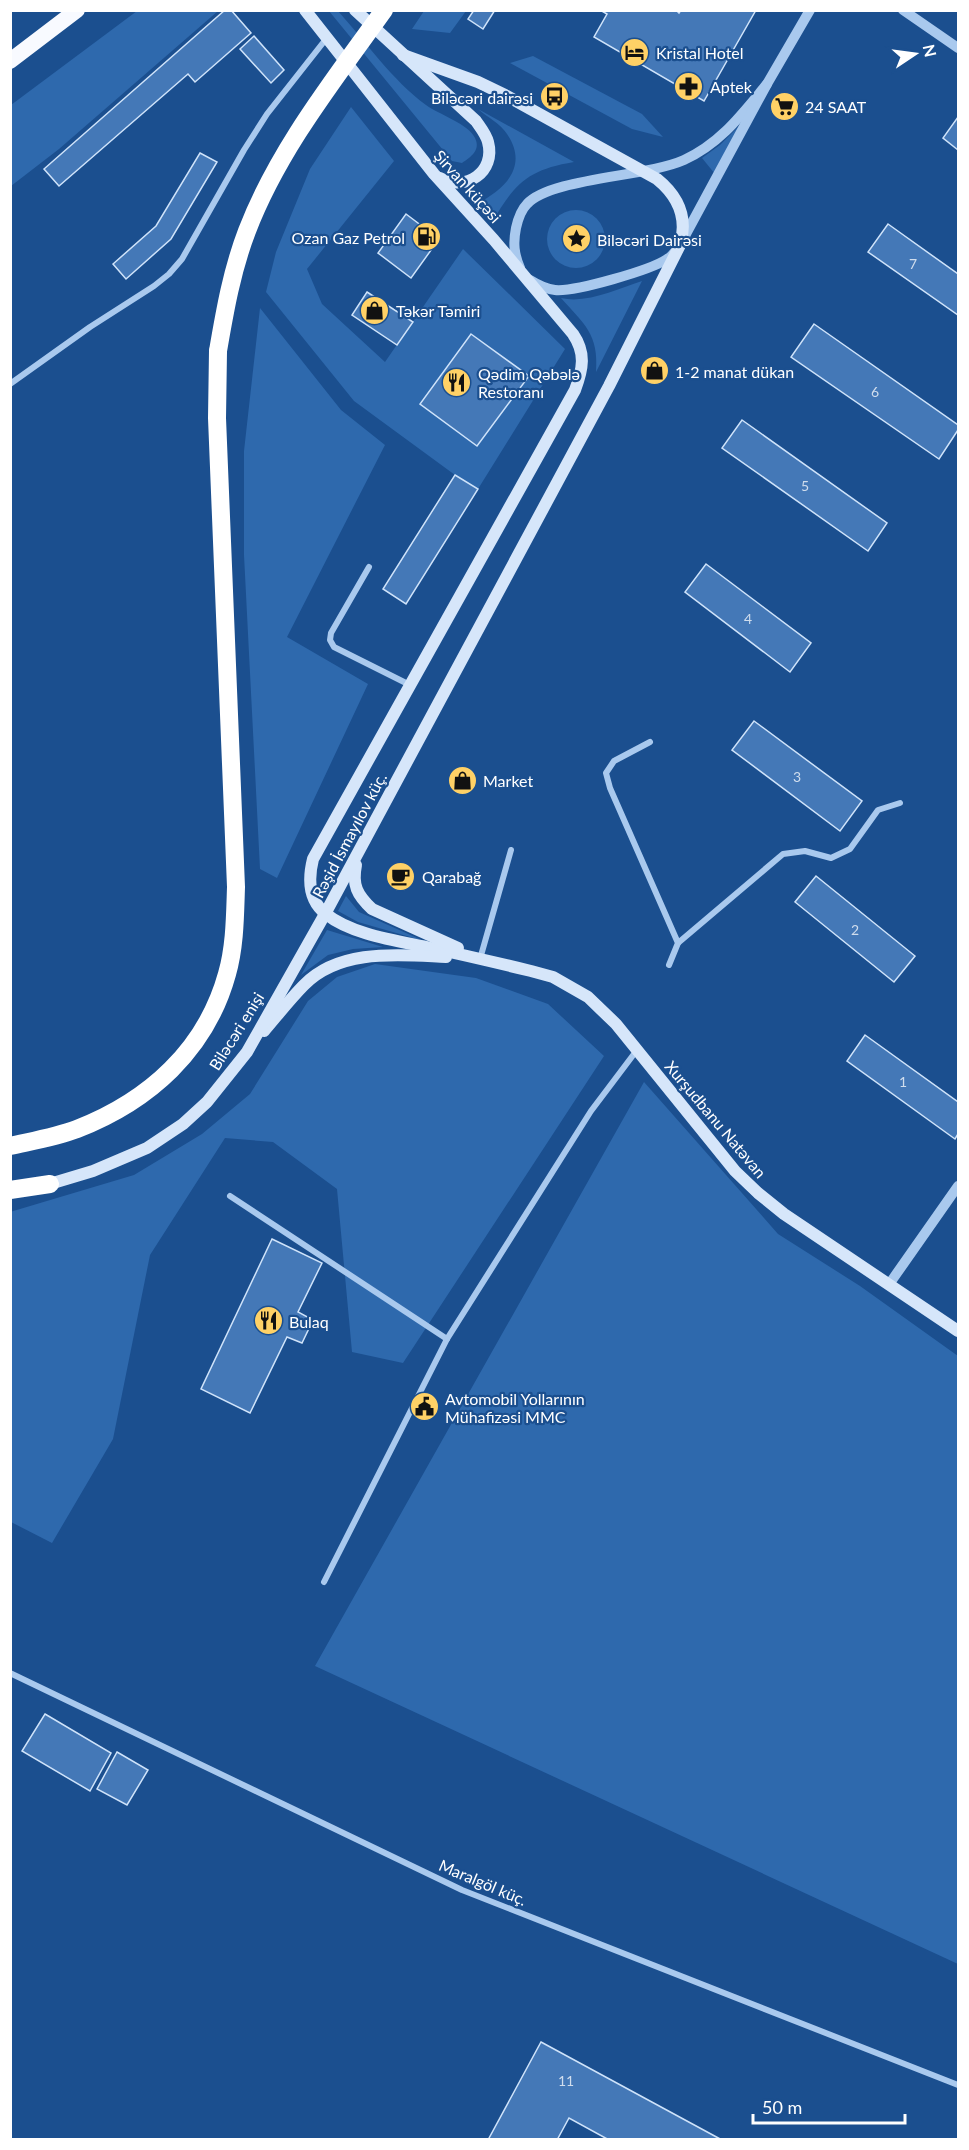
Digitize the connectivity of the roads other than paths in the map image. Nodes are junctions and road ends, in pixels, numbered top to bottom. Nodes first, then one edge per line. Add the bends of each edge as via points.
1 (77, 10) edge
2 (305, 10) edge
3 (355, 10) edge
4 (384, 10) edge
5 (810, 10) edge
6 (903, 10) edge
7 (326, 39) junction
8 (958, 48) edge
9 (403, 55) junction
10 (10, 61) edge
11 (767, 84) junction
12 (645, 172) junction
13 (434, 174) junction
14 (680, 245) junction
15 (523, 274) junction
16 (10, 384) edge
17 (575, 390) joint
18 (369, 567) dead end
19 (411, 685) junction
20 (650, 742) dead end
21 (900, 803) dead end
22 (512, 850) dead end
23 (358, 852) junction
24 (325, 914) junction
25 (678, 943) junction
26 (480, 959) junction
27 (669, 965) dead end
28 (638, 1050) junction
29 (247, 1052) junction
30 (10, 1146) edge
31 (50, 1184) junction
32 (958, 1186) edge
33 (10, 1190) edge
34 (10, 1196) edge
35 (230, 1196) dead end
36 (890, 1283) junction
37 (958, 1330) edge
38 (447, 1339) junction
39 (324, 1582) dead end
40 (10, 1673) edge
41 (958, 2085) edge

1 - 10 highway
2 - 7 main road, Şirvan küçəsi
3 - 9 main road
4 - 30 highway, bridge via 315,106 262,196 236,262 218,351 217,418 236,887 234,935 227,973 214,1009 196,1041 140,1097 74,1130
5 - 11 street
6 - 8 street
7 - 13 main road, Şirvan küçəsi
7 - 16 street via 267,114 182,259 169,274
9 - 12 main road via 505,94
9 - 13 main road via 476,121 488,143 486,167 468,182 455,184
11 - 12 street via 730,129 704,150
11 - 14 street
12 - 14 main road via 666,187 678,203 683,221
12 - 15 street via 577,183 539,195 528,203 517,222 513,247
13 - 15 main road, Şirvan küçəsi
14 - 15 street via 659,264 573,290 543,288
14 - 23 main road, Rəşid İsmayılov küç. via 609,386
15 - 17 main road, Şirvan küçəsi via 578,340 584,360
17 - 19 main road, Rəşid İsmayılov küç.
18 - 19 street via 330,640 334,647
19 - 24 main road, Rəşid İsmayılov küç. via 313,859 310,889
20 - 25 street via 614,761 606,773
21 - 25 street via 878,810 850,849 831,858 805,851 783,854
22 - 26 street
23 - 24 main road, Rəşid İsmayılov küç.
23 - 26 main road via 353,878 361,899 372,909
24 - 26 main road via 381,937
24 - 29 main road, Biləcəri enişi
25 - 27 street
26 - 28 main road, Xurşudbanu Natəvan via 553,977 575,988 616,1024
26 - 29 main road via 390,955 332,965 305,983
28 - 36 main road, Xurşudbanu Natəvan via 715,1148 758,1193
28 - 38 street via 591,1111
29 - 31 main road, Biləcəri enişi via 207,1102 183,1124 147,1148
31 - 33 highway
31 - 34 main road, Biləcəri enişi
32 - 36 street
35 - 38 street
36 - 37 main road, Xurşudbanu Natəvan
38 - 39 street
40 - 41 street, Maralgöl küç. via 462,1890

